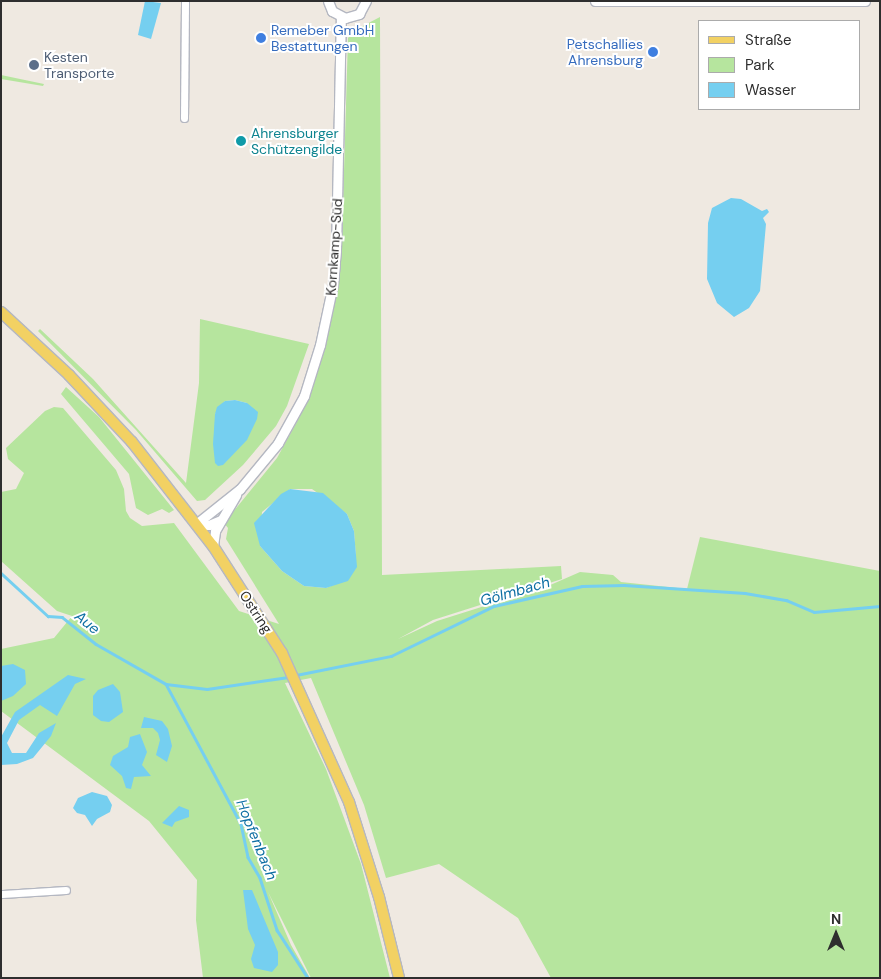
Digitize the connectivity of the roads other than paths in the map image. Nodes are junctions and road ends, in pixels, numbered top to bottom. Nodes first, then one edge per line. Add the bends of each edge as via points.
1 (328, 1) edge
2 (366, 1) edge
3 (595, 1) edge
4 (865, 1) edge
5 (185, 2) edge
6 (706, 2) edge
7 (345, 17) junction
8 (184, 118) dead end
9 (1, 312) edge
10 (240, 489) junction
11 (221, 520) junction
12 (196, 524) junction
13 (213, 546) junction
14 (66, 890) dead end
15 (1, 894) edge
16 (399, 978) edge

1 - 7 street via 332,11
2 - 7 street via 360,14
3 - 6 street
4 - 6 street
5 - 8 street
7 - 10 street, Kornkamp-Süd via 340,42 335,267 327,316 315,363 295,415 269,457
9 - 12 main road, Ostring via 106,412
10 - 11 street, Kornkamp-Süd
10 - 12 street, Kornkamp-Süd
11 - 12 street via 209,525
11 - 13 street, Kornkamp-Süd
12 - 13 main road, Ostring
13 - 16 main road, Ostring via 293,672 349,802 379,897
14 - 15 street

